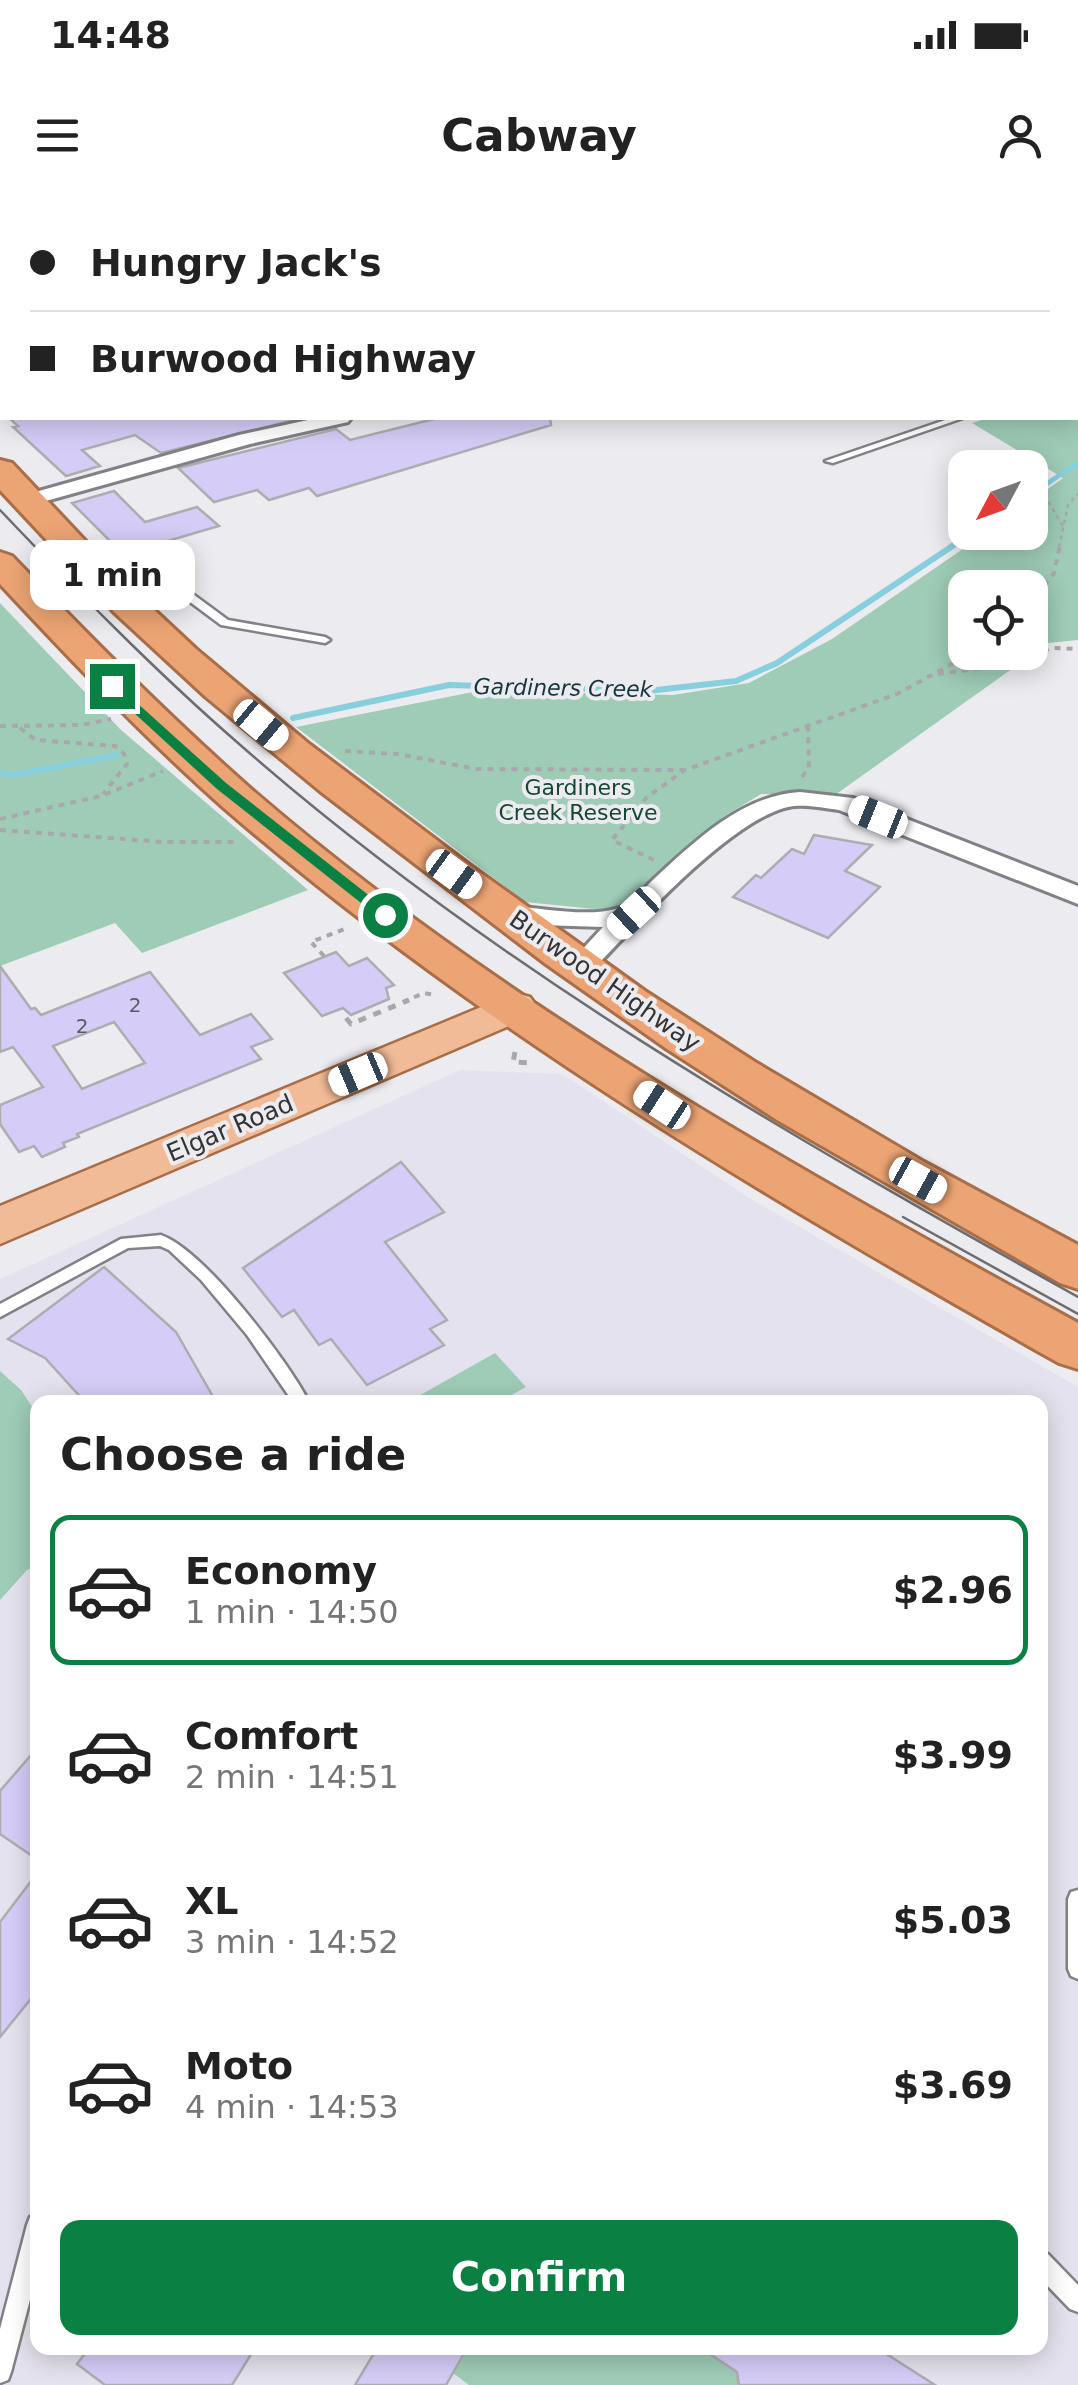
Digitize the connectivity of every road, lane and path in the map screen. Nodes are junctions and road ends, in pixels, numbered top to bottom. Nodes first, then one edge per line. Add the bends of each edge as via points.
1 (333, 420) edge
2 (952, 420) edge
3 (830, 461) dead end
4 (0, 470) edge
5 (1078, 494) edge
6 (1048, 496) edge
7 (28, 500) junction
8 (1064, 528) junction
9 (8, 572) edge
10 (101, 579) junction
11 (1048, 581) edge
12 (325, 640) dead end
13 (1078, 649) edge
14 (948, 667) edge
15 (935, 674) junction
16 (114, 718) dead end
17 (0, 726) edge
18 (20, 728) junction
19 (331, 748) dead end
20 (170, 768) dead end
21 (685, 770) junction
22 (100, 796) junction
23 (0, 819) edge
24 (0, 830) edge
25 (240, 842) dead end
26 (657, 861) dead end
27 (1078, 896) edge
28 (634, 913) junction
29 (510, 914) junction
30 (359, 923) dead end
31 (324, 956) dead end
32 (580, 966) junction
33 (451, 984) junction
34 (515, 1008) junction
35 (346, 1018) dead end
36 (415, 1050) junction
37 (4, 1217) edge
38 (1078, 1270) edge
39 (0, 1311) edge
40 (1078, 1348) edge
41 (296, 1395) edge
42 (1078, 1900) edge
43 (1078, 1969) edge
44 (30, 2256) edge
45 (1048, 2270) edge
46 (1078, 2301) edge
47 (0, 2372) edge

1 - 7 street
2 - 3 lane
4 - 7 highway, Burwood Highway
5 - 8 path via 1068,505
6 - 8 path via 1051,514
7 - 10 highway, Burwood Highway
8 - 11 path
9 - 10 lane via 61,584
9 - 33 highway via 112,686 221,786 359,896
10 - 12 lane via 164,583 225,622
10 - 29 highway, Burwood Highway via 273,735
13 - 15 path via 1054,645 1020,660
14 - 15 path
15 - 21 path via 897,694
16 - 18 path
17 - 18 path
18 - 22 path via 36,740 116,746 127,764
19 - 21 path via 476,769
20 - 22 path
21 - 26 path via 647,798 612,840
22 - 23 path
24 - 25 path
27 - 28 street via 844,803 818,800 777,802 740,821
28 - 29 street via 606,919
28 - 32 street
29 - 32 highway, Burwood Highway
30 - 31 path via 311,942
32 - 34 highway
32 - 38 highway, Burwood Highway via 758,1084
33 - 34 highway
33 - 35 path via 350,1024
33 - 36 main road via 454,1012
34 - 36 main road, Elgar Road
34 - 40 highway via 754,1164
36 - 37 main road, Elgar Road
39 - 41 lane via 126,1243 161,1240 206,1276
42 - 43 lane
44 - 47 lane
45 - 46 lane

